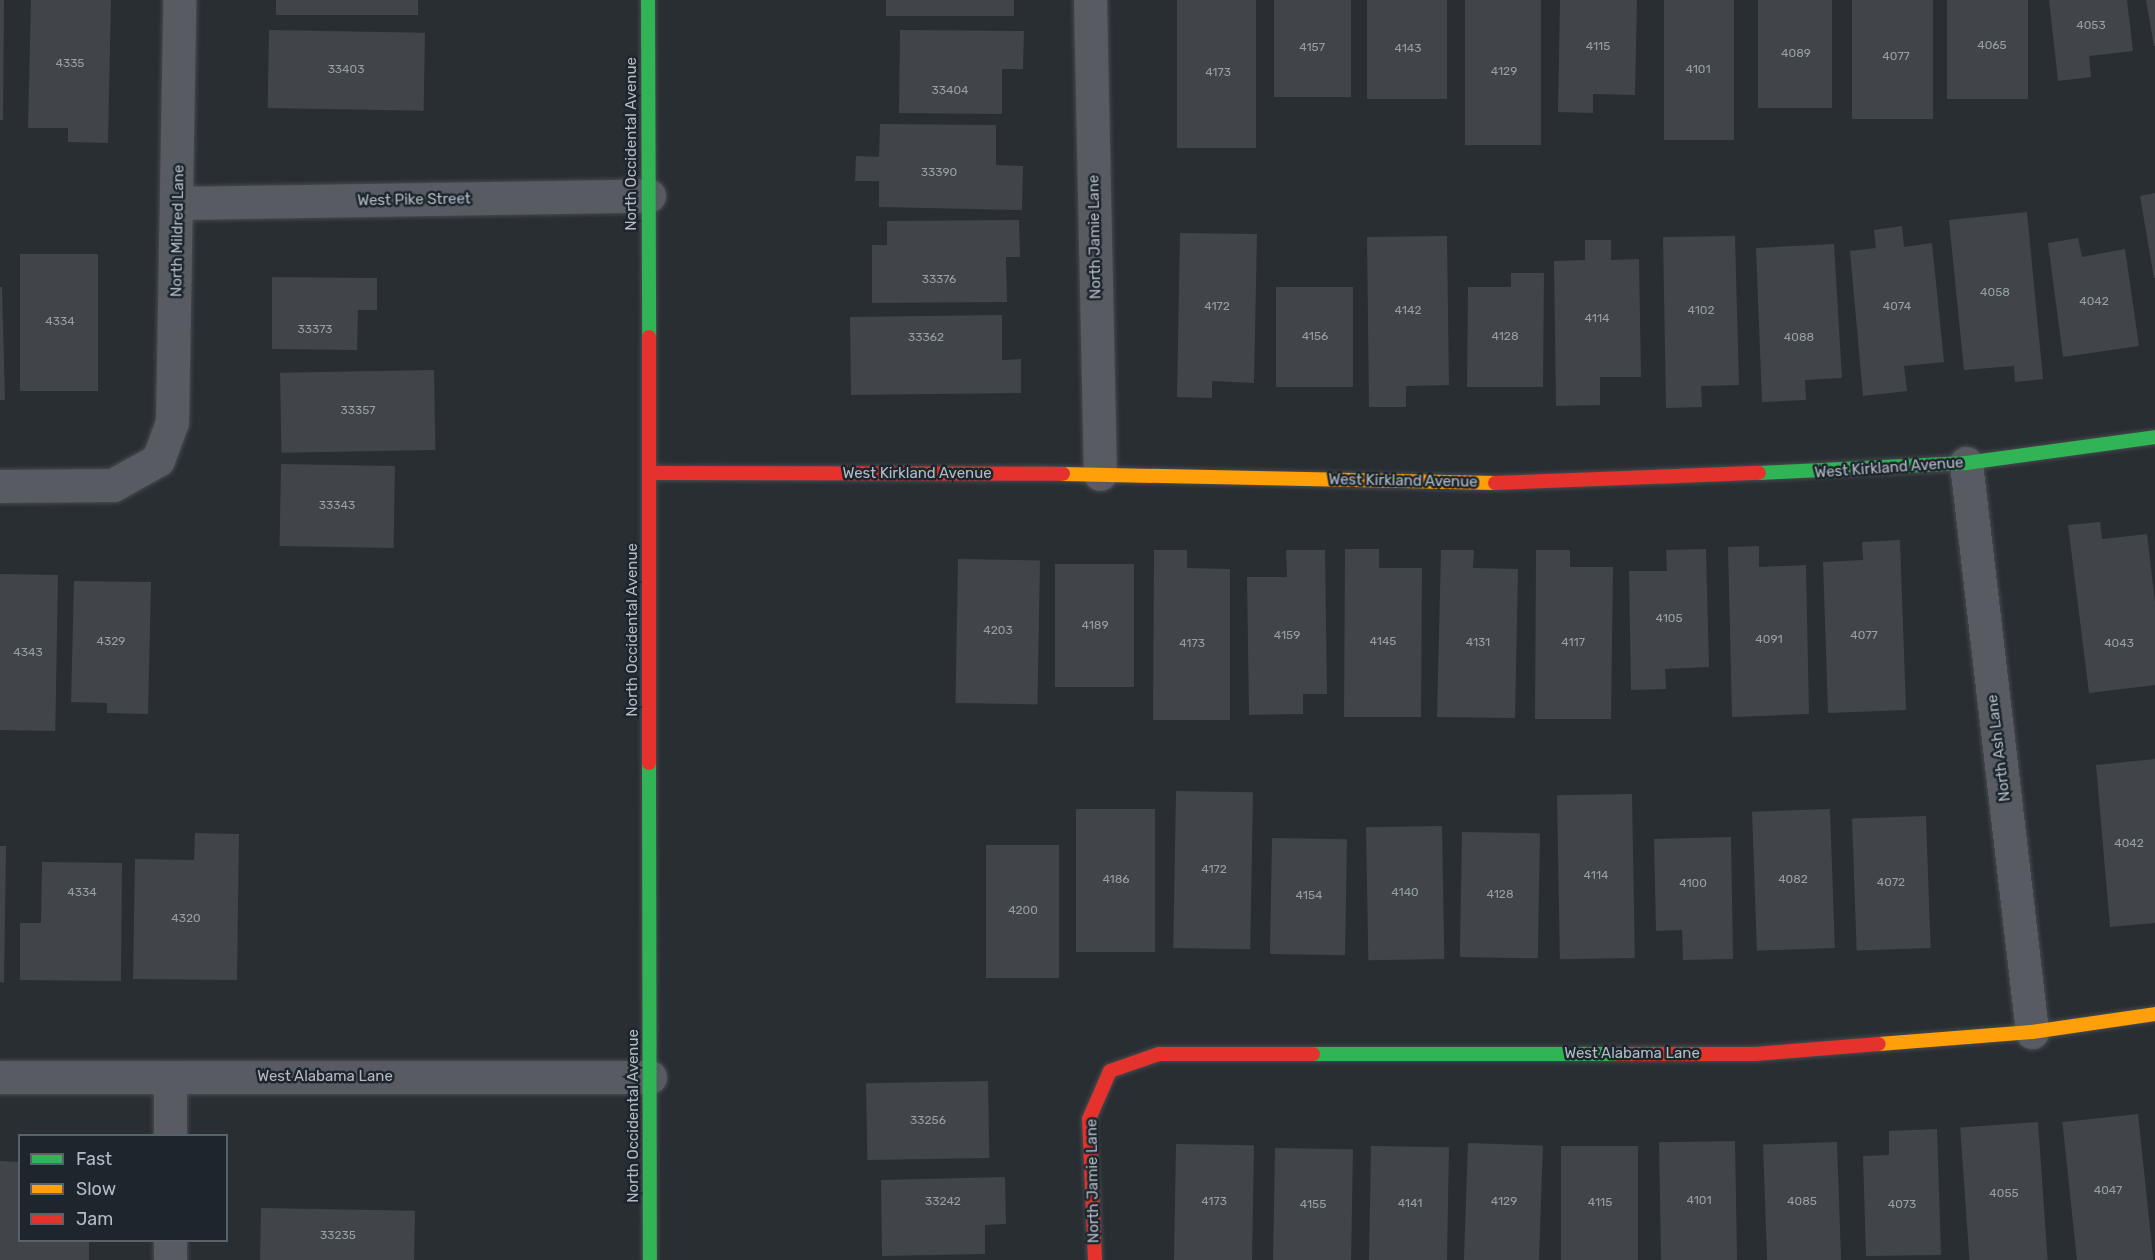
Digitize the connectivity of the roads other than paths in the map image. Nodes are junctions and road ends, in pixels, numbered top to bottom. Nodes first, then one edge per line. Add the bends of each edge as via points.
1 (179, 0) edge
2 (648, 0) edge
3 (1090, 0) edge
4 (649, 196) junction
5 (179, 203) junction
6 (2155, 437) edge
7 (1966, 463) junction
8 (649, 473) junction
9 (1100, 474) junction
10 (0, 486) edge
11 (2155, 1014) edge
12 (2032, 1032) junction
13 (1110, 1071) joint
14 (0, 1077) edge
15 (170, 1077) junction
16 (650, 1077) junction
17 (170, 1134) edge
18 (170, 1242) edge
19 (170, 1260) edge
20 (650, 1260) edge
21 (1095, 1260) edge

1 - 5 street, North Mildred Lane
2 - 4 street, North Occidental Avenue
3 - 9 street, North Jamie Lane
4 - 5 street, West Pike Street
4 - 8 street, North Occidental Avenue
5 - 10 street, North Mildred Lane via 172,422 158,460 113,485
6 - 7 street, West Kirkland Avenue
7 - 9 street, West Kirkland Avenue via 1548,484
7 - 12 street, North Ash Lane
8 - 9 street, West Kirkland Avenue
8 - 16 street, North Occidental Avenue
11 - 12 street, West Alabama Lane
12 - 13 street, West Alabama Lane via 1755,1054 1159,1054
13 - 21 street, North Jamie Lane via 1089,1119
14 - 15 street, West Alabama Lane
15 - 16 street, West Alabama Lane
15 - 17 street
16 - 20 street, North Occidental Avenue
18 - 19 street

